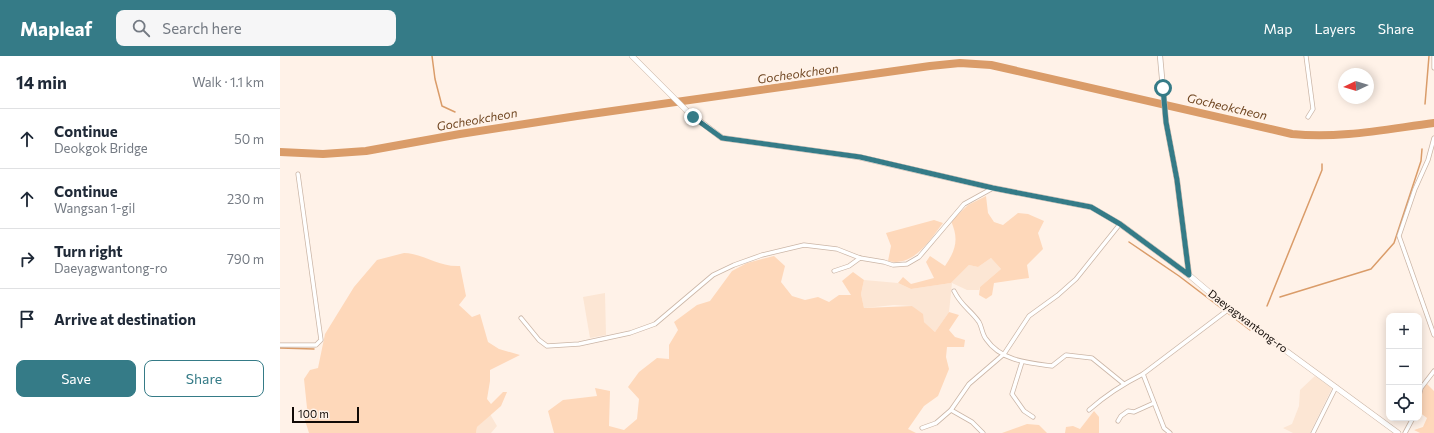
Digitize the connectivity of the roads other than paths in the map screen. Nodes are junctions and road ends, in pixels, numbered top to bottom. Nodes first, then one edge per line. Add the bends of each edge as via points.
1 (632, 56) edge
2 (1160, 56) edge
3 (1306, 56) edge
4 (1434, 56) edge
5 (1434, 68) edge
6 (1308, 117) dead end
7 (1434, 138) edge
8 (1434, 142) edge
9 (298, 174) dead end
10 (993, 188) junction
11 (1120, 224) junction
12 (860, 258) junction
13 (834, 271) dead end
14 (1189, 275) junction
15 (954, 291) dead end
16 (1227, 311) junction
17 (521, 318) dead end
18 (1434, 334) edge
19 (280, 345) edge
20 (1004, 354) junction
21 (1022, 362) junction
22 (1434, 371) edge
23 (1143, 374) junction
24 (1124, 384) junction
25 (1336, 387) junction
26 (1422, 387) edge
27 (1154, 403) junction
28 (951, 410) junction
29 (1089, 410) dead end
30 (1033, 417) dead end
31 (1118, 421) dead end
32 (1411, 421) edge
33 (922, 428) dead end
34 (983, 433) edge
35 (1170, 433) edge
36 (1313, 433) edge
37 (1398, 433) edge
38 (1405, 433) edge

1 - 10 main road, Daeyagwantong-ro via 689,113 722,138 860,157
2 - 14 street via 1166,122 1177,180
3 - 6 street via 1313,109
4 - 5 street
7 - 8 street
8 - 18 street via 1399,236
9 - 19 street via 321,340 316,346
10 - 11 main road, Daeyagwantong-ro via 1091,207
10 - 12 street via 964,204 919,257 907,264 893,265
11 - 14 main road, Daeyagwantong-ro
11 - 20 street via 1076,278 1029,316
12 - 13 street via 849,266
12 - 17 street via 837,249 804,245 762,255 734,264 713,275 655,324 630,333 579,344 547,346
14 - 16 main road, Daeyagwantong-ro
15 - 20 street via 960,303 979,322 985,338 994,349
16 - 23 street
16 - 25 main road, Daeyagwantong-ro
20 - 21 street
20 - 28 street via 969,384
21 - 24 street via 1052,366 1066,355 1092,358
21 - 30 street via 1012,394 1024,411
22 - 26 street
23 - 24 street
23 - 27 street
24 - 29 street
25 - 36 street
25 - 37 main road, Daeyagwantong-ro
27 - 31 street via 1134,412 1128,411
27 - 35 street via 1164,428
28 - 33 street via 936,423
28 - 34 street via 972,422
32 - 38 street

